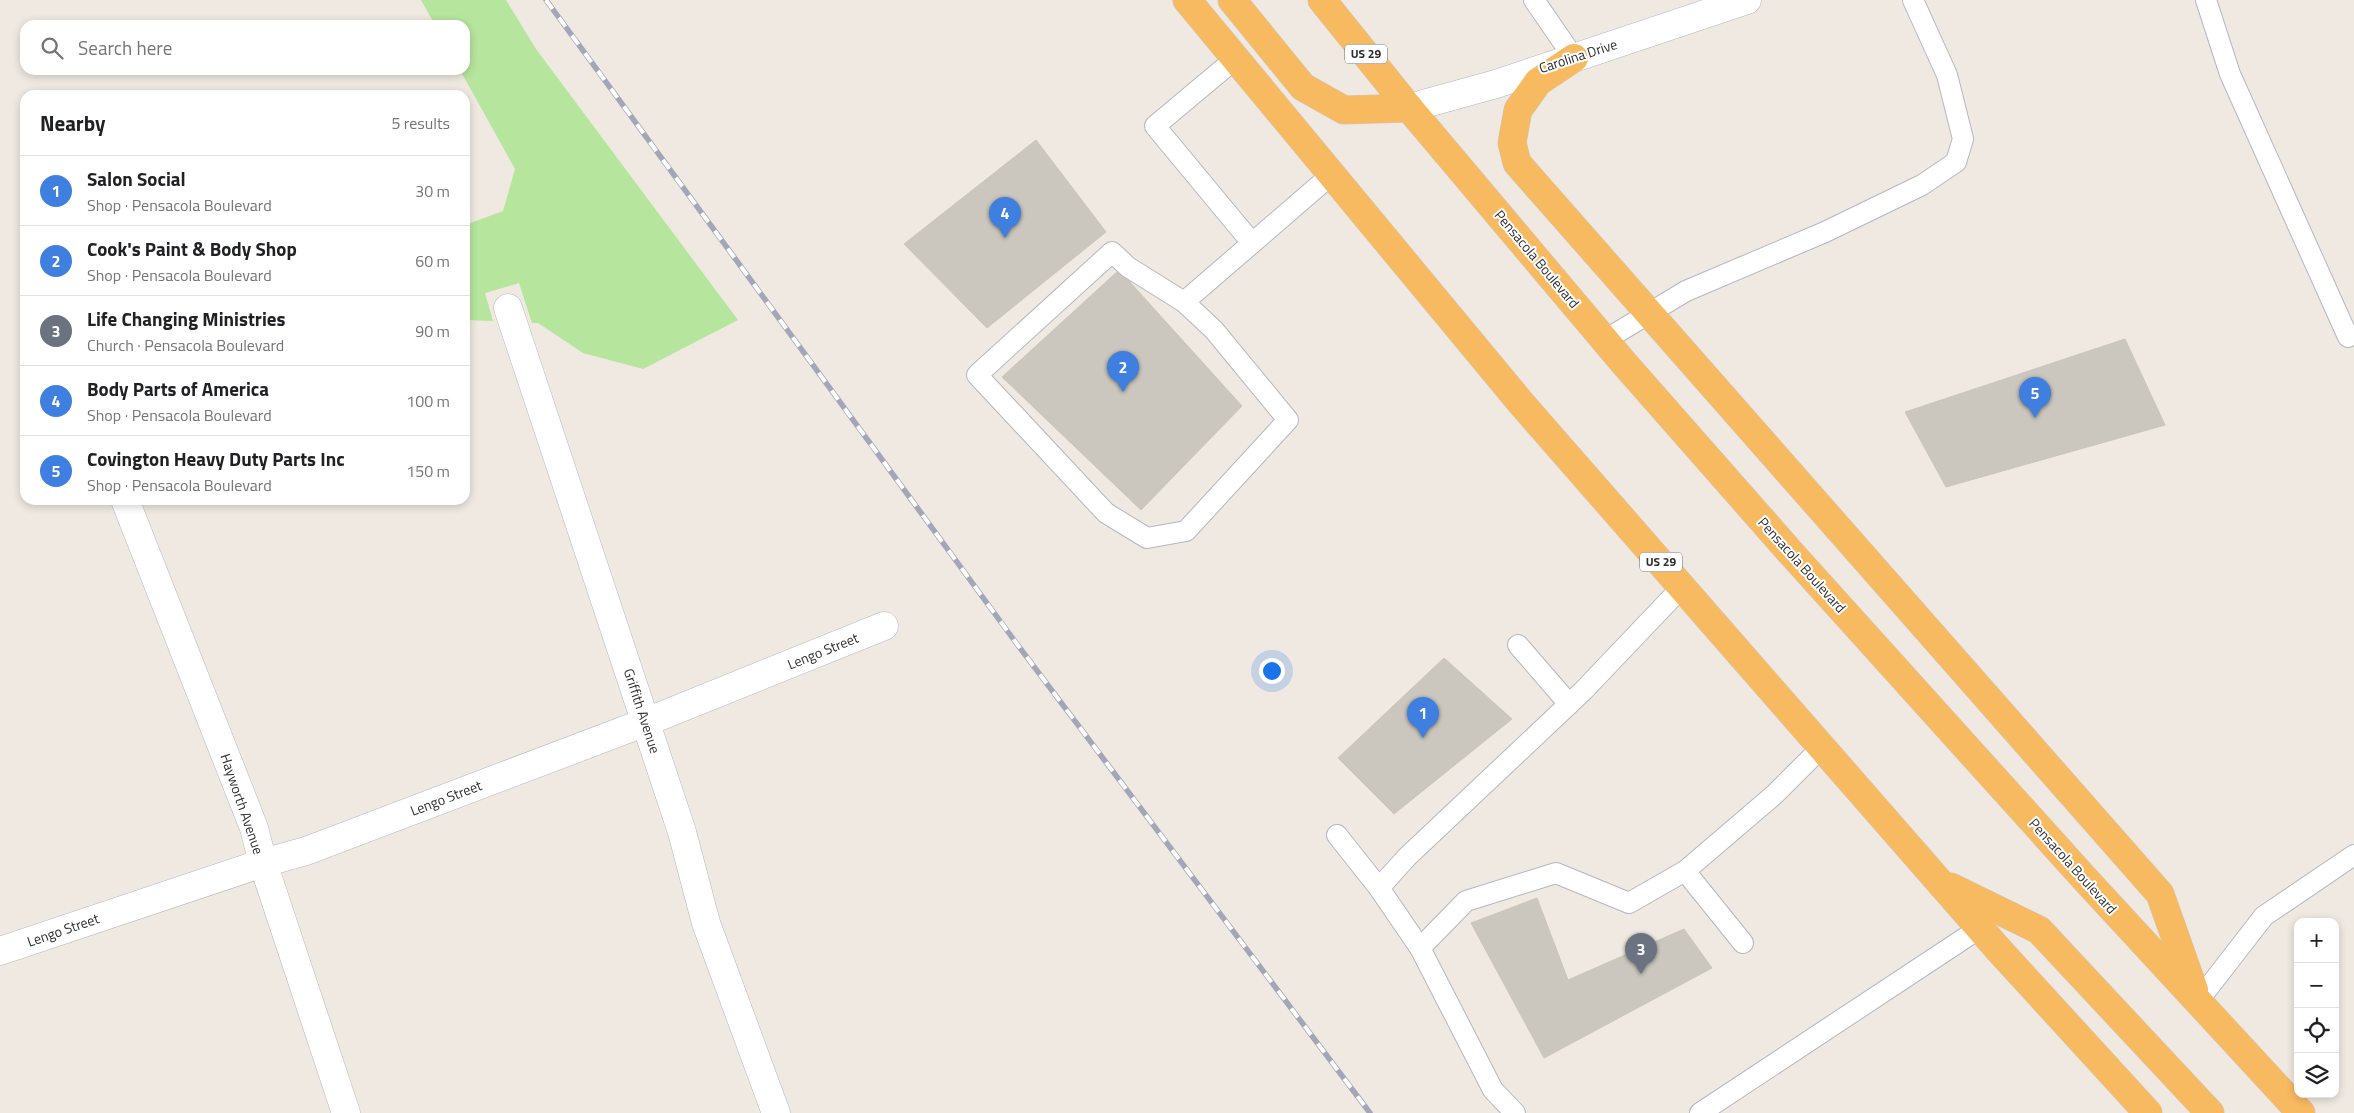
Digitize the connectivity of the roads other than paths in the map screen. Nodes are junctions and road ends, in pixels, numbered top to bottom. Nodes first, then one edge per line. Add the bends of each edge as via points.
1 (1187, 0) edge
2 (1232, 0) edge
3 (1322, 0) edge
4 (1534, 0) edge
5 (1747, 0) edge
6 (1913, 0) edge
7 (2206, 0) edge
8 (1574, 58) junction
9 (1235, 59) junction
10 (1409, 108) junction
11 (1331, 175) junction
12 (1252, 243) junction
13 (1184, 302) junction
14 (508, 308) dead end
15 (1649, 313) junction
16 (2348, 337) dead end
17 (1605, 340) junction
18 (127, 505) edge
19 (1682, 586) junction
20 (884, 626) dead end
21 (1518, 645) dead end
22 (1569, 704) junction
23 (646, 722) junction
24 (1822, 747) junction
25 (1337, 835) dead end
26 (2354, 855) edge
27 (263, 863) junction
28 (1685, 871) junction
29 (1939, 880) junction
30 (1379, 888) junction
31 (1980, 928) junction
32 (1744, 943) dead end
33 (1420, 948) junction
34 (0, 951) edge
35 (2198, 1001) junction
36 (346, 1113) edge
37 (776, 1113) edge
38 (1515, 1113) edge
39 (1700, 1113) edge
40 (2148, 1113) edge
41 (2210, 1113) edge
42 (2301, 1113) edge

1 - 9 highway, US 29
2 - 10 highway via 1302,87 1344,110
3 - 10 highway, Pensacola Boulevard / US 29
4 - 8 lane
5 - 8 street, Carolina Drive
6 - 15 lane via 1947,75 1963,139 1956,162 1922,185 1825,232 1686,291
7 - 16 lane via 2230,74
8 - 10 street, Carolina Drive
8 - 15 highway via 1538,82 1518,110 1512,143 1517,163
9 - 11 highway, US 29
9 - 12 lane via 1155,126
10 - 17 highway, Pensacola Boulevard / US 29
11 - 12 lane
11 - 19 highway, US 29 via 1521,403
12 - 13 lane
13 - 13 lane via 1128,267 1112,252 978,375 1106,513 1146,538 1186,531 1288,420 1214,330
14 - 23 street, Griffith Avenue
15 - 17 lane
15 - 35 highway via 2160,894
17 - 35 highway, Pensacola Boulevard / US 29 via 1790,553
18 - 27 street, Hayworth Avenue via 254,828
19 - 22 lane
19 - 24 highway, US 29
20 - 23 street, Lengo Street
21 - 22 lane
22 - 30 lane
23 - 27 street, Lengo Street via 306,851
23 - 37 street, Griffith Avenue via 682,832 706,923
24 - 28 lane via 1775,794
24 - 29 highway, US 29
25 - 30 lane
26 - 35 lane via 2264,916
27 - 34 street, Lengo Street
27 - 36 street, Hayworth Avenue
28 - 32 lane
28 - 33 lane via 1629,903 1556,873 1466,901
29 - 31 highway, US 29
29 - 41 highway via 2039,930
30 - 33 lane
31 - 39 lane
31 - 40 highway, US 29
33 - 38 lane via 1494,1090
35 - 42 highway, Pensacola Boulevard / US 29

